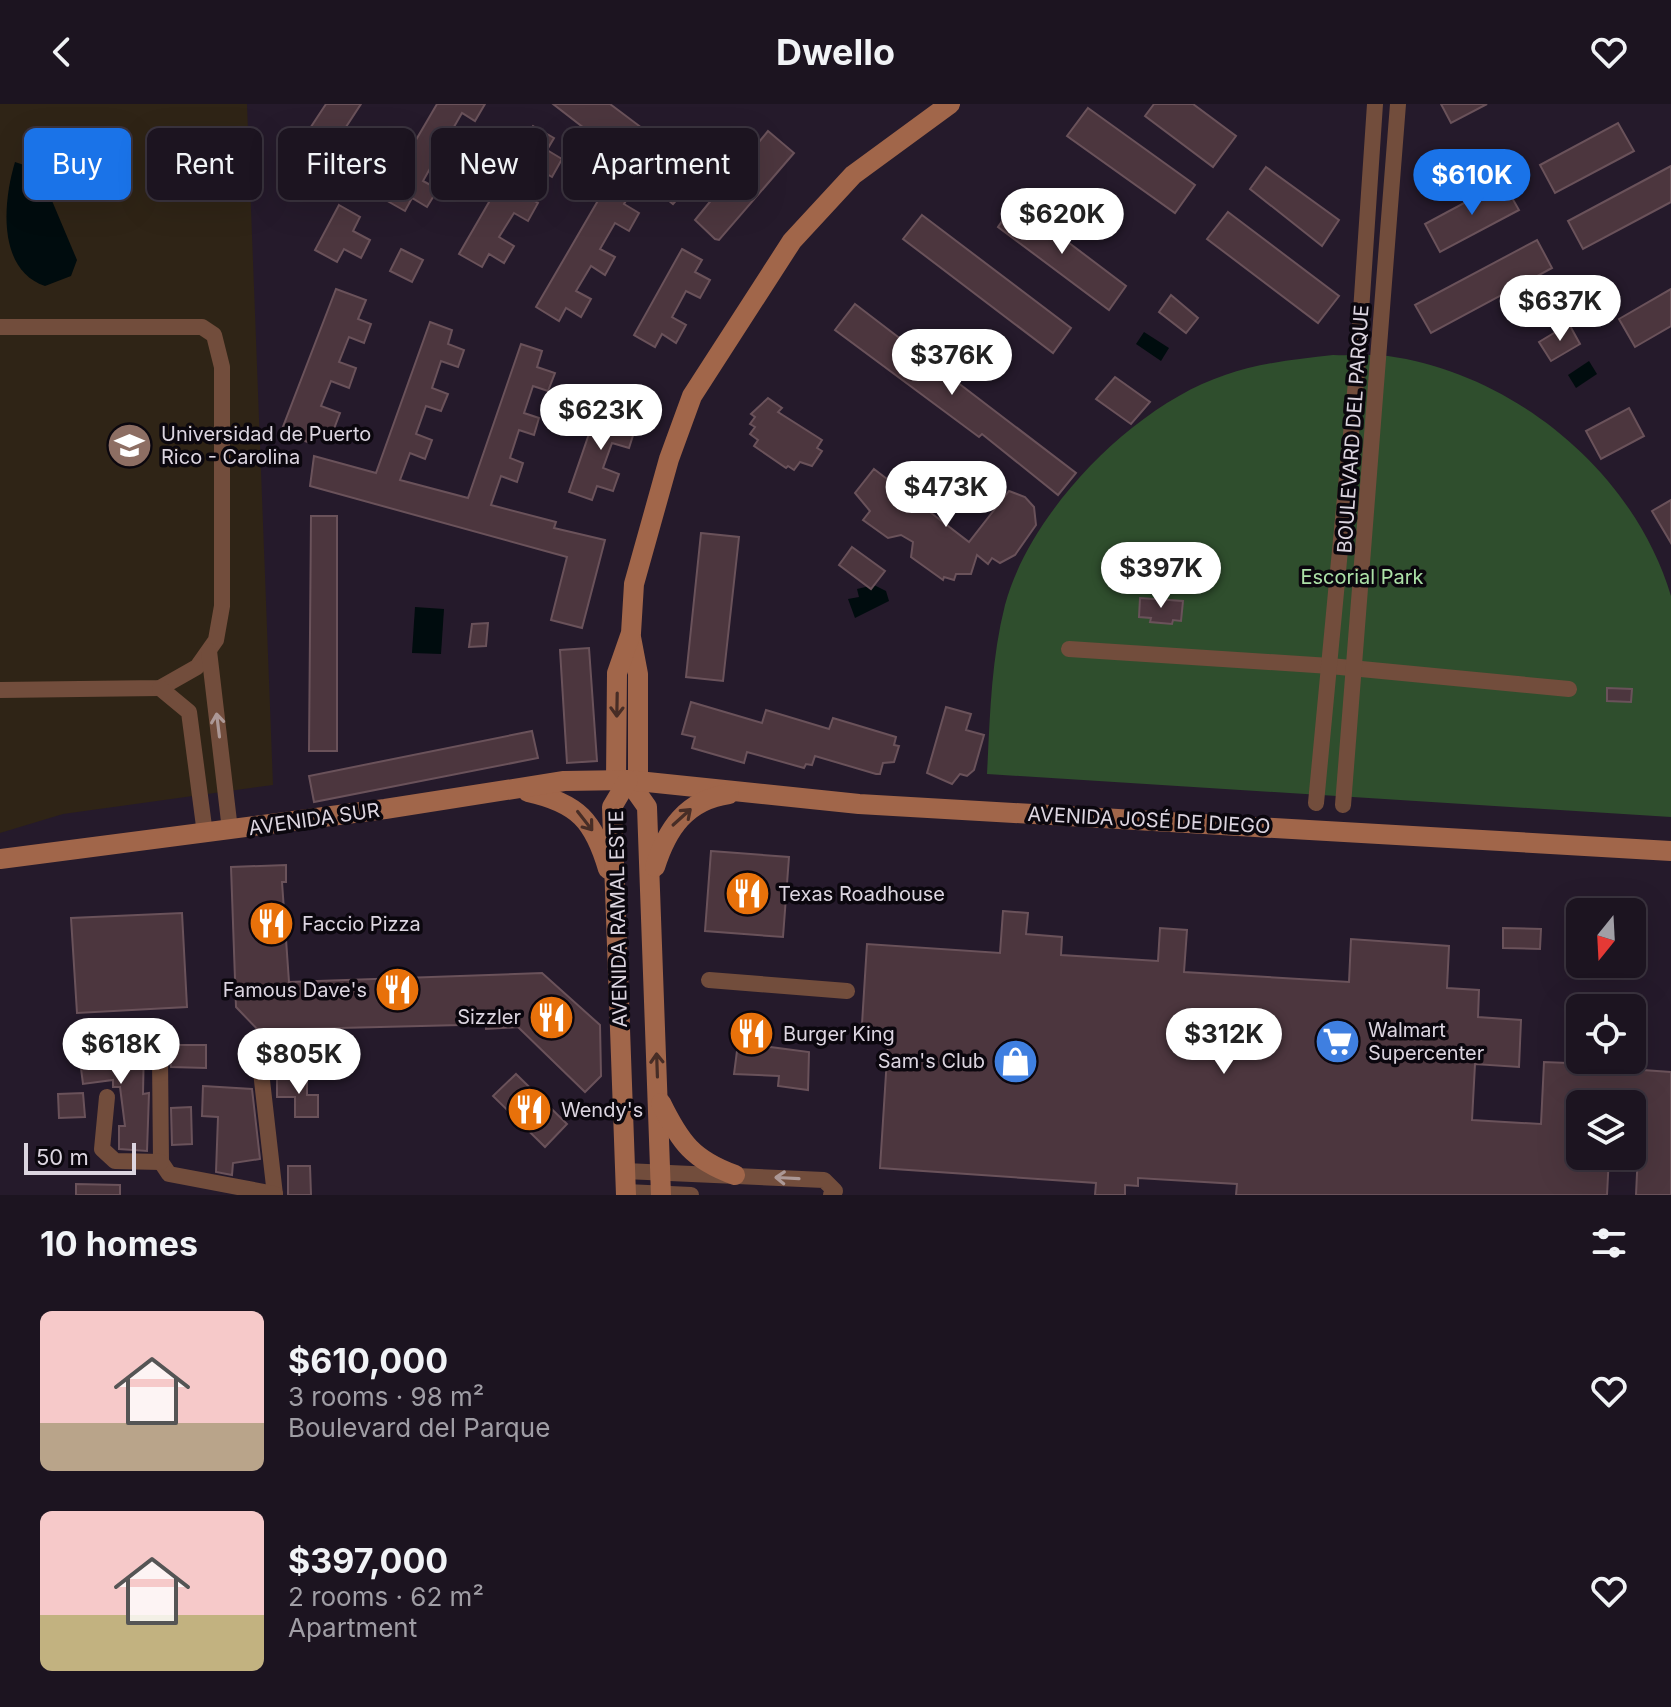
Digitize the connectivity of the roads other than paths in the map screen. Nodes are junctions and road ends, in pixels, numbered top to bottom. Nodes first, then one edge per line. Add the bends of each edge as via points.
1 (950, 104) edge
2 (1375, 104) edge
3 (1398, 104) edge
4 (0, 327) edge
5 (1069, 649) dead end
6 (209, 651) junction
7 (1330, 666) junction
8 (1355, 669) junction
9 (160, 688) junction
10 (1569, 689) dead end
11 (0, 690) edge
12 (222, 764) junction
13 (196, 766) junction
14 (627, 780) junction
15 (517, 790) junction
16 (750, 792) junction
17 (1316, 803) dead end
18 (1343, 805) dead end
19 (230, 830) junction
20 (205, 834) junction
21 (1671, 851) edge
22 (0, 859) edge
23 (650, 883) junction
24 (615, 898) junction
25 (709, 980) dead end
26 (847, 991) dead end
27 (259, 1054) dead end
28 (160, 1058) dead end
29 (107, 1097) dead end
30 (658, 1098) junction
31 (161, 1162) junction
32 (660, 1170) junction
33 (735, 1175) junction
34 (626, 1186) edge
35 (661, 1194) edge
36 (275, 1195) edge
37 (691, 1195) edge
38 (831, 1195) edge

1 - 14 street via 853,175 792,241 692,396 634,584 631,633 638,674
2 - 7 street, BOULEVARD DEL PARQUE
3 - 8 street, BOULEVARD DEL PARQUE
4 - 6 street via 202,327 214,335 222,367 222,606
5 - 7 street
6 - 9 street via 197,667
12 -> 6 street
7 - 8 street
7 - 17 street, BOULEVARD DEL PARQUE
8 - 10 street
8 - 18 street, BOULEVARD DEL PARQUE
9 - 11 street
9 - 13 street via 189,712
12 - 13 street
12 - 19 street
13 - 20 street
14 - 15 street, AVENIDA SUR via 564,781
14 - 16 street, AVENIDA JOSÉ DE DIEGO
14 - 23 street, AVENIDA RAMAL ESTE via 647,807
14 - 24 street, AVENIDA RAMAL ESTE via 612,807
15 - 19 street, AVENIDA SUR
15 -> 24 street via 551,797 576,809 591,825
16 - 21 street, AVENIDA JOSÉ DE DIEGO via 859,804
23 -> 16 street via 664,841 686,812 718,796
19 - 20 street, AVENIDA SUR
20 - 22 street, AVENIDA SUR
30 -> 23 street, AVENIDA RAMAL ESTE
24 - 34 street, AVENIDA RAMAL ESTE
25 - 26 street
27 - 36 street
28 - 31 street
29 - 31 street via 102,1149 115,1161
30 - 32 street, AVENIDA RAMAL ESTE
30 - 33 street via 695,1155
31 - 36 street via 169,1174 186,1179
32 - 33 street
32 - 34 street
32 - 35 street, AVENIDA RAMAL ESTE
38 -> 33 street via 835,1191 824,1180
34 - 35 street
35 - 37 street

